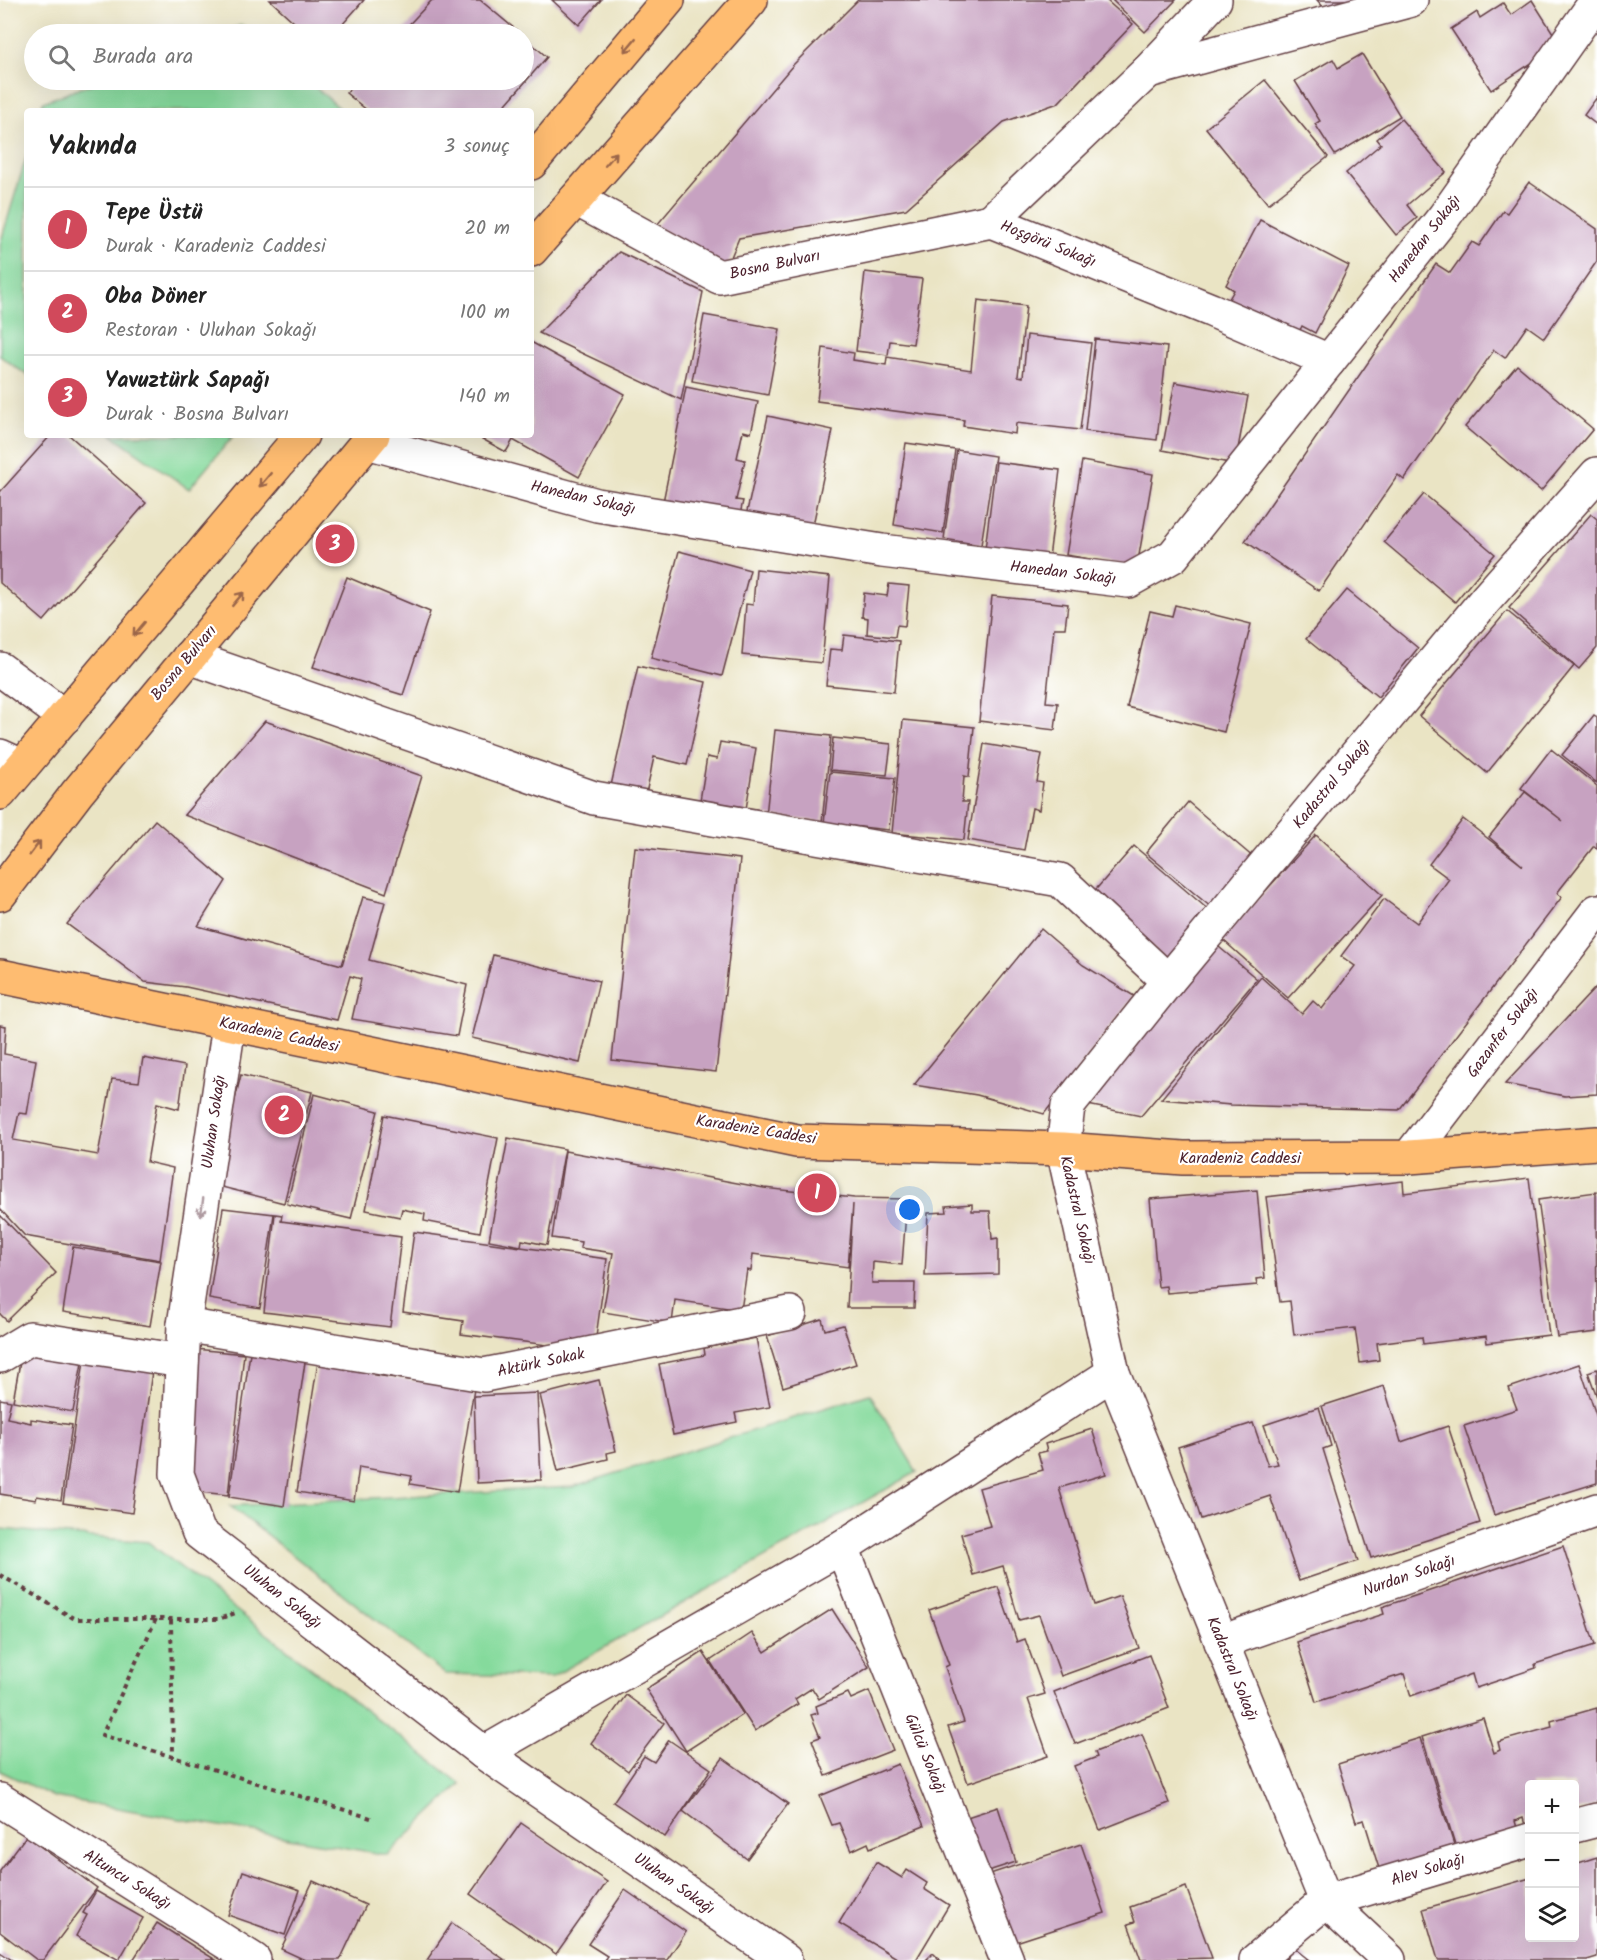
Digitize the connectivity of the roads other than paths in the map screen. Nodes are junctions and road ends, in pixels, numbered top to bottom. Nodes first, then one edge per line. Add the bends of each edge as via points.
1 (668, 0) edge
2 (751, 0) edge
3 (1215, 0) edge
4 (1411, 0) edge
5 (1597, 0) edge
6 (1148, 71) junction
7 (534, 159) edge
8 (576, 199) junction
9 (991, 221) junction
10 (534, 247) edge
11 (1329, 361) junction
12 (299, 438) edge
13 (370, 439) edge
14 (1597, 474) edge
15 (189, 657) junction
16 (0, 669) edge
17 (0, 692) edge
18 (65, 717) junction
19 (11, 761) edge
20 (0, 793) edge
21 (0, 894) edge
22 (1597, 911) edge
23 (0, 976) edge
24 (1168, 981) junction
25 (228, 1025) junction
26 (1597, 1143) edge
27 (1062, 1149) junction
28 (1409, 1157) junction
29 (790, 1313) dead end
30 (184, 1325) junction
31 (0, 1356) edge
32 (182, 1361) junction
33 (1113, 1373) junction
34 (1597, 1510) edge
35 (842, 1547) junction
36 (1221, 1642) junction
37 (484, 1753) junction
38 (0, 1800) edge
39 (1597, 1820) edge
40 (1579, 1825) edge
41 (1525, 1841) edge
42 (1326, 1901) junction
43 (254, 1960) edge
44 (785, 1960) edge
45 (1007, 1960) edge
46 (1256, 1960) edge
47 (1389, 1960) edge

1 -> 7 main road
8 -> 2 main road
3 - 6 street, Hoşgörü Sokağı
4 - 6 street
5 - 11 street, Hanedan Sokağı via 1444,217
6 - 9 street, Hoşgörü Sokağı
8 - 9 street, Bosna Bulvarı via 719,277
8 - 10 main road
9 - 11 street, Hoşgörü Sokağı
11 - 13 street, Hanedan Sokağı via 1173,556 1128,581 882,550 597,505
12 -> 18 main road
15 -> 13 main road, Bosna Bulvarı
14 - 24 street, Kadastral Sokağı via 1478,608
21 -> 15 main road, Bosna Bulvarı
15 - 24 street via 594,798 1060,880
16 - 18 street
17 - 18 street
18 - 19 main road
19 - 20 main road
22 - 28 street, Gazanfer Sokağı
23 - 25 main road, Karadeniz Caddesi
24 - 27 street, Kadastral Sokağı via 1068,1106
25 - 27 main road, Karadeniz Caddesi via 797,1140
25 -> 30 street, Uluhan Sokağı
26 - 28 main road, Karadeniz Caddesi
27 - 28 main road, Karadeniz Caddesi via 1183,1158
27 - 33 street, Kadastral Sokağı
29 - 30 street, Aktürk Sokak via 484,1375
30 - 32 street, Uluhan Sokağı
31 - 32 street via 30,1338
32 - 37 street, Uluhan Sokağı via 177,1474 200,1533
33 - 35 street
33 - 36 street, Kadastral Sokağı
34 - 36 street, Nurdan Sokağı
35 - 37 street
35 - 45 street, Gülcü Sokağı
36 - 42 street, Kadastral Sokağı
37 - 44 street, Uluhan Sokağı
38 - 43 street, Altuncu Sokağı
39 - 40 street
41 - 42 street, Alev Sokağı
42 - 46 street
42 - 47 street, Kadastral Sokağı

